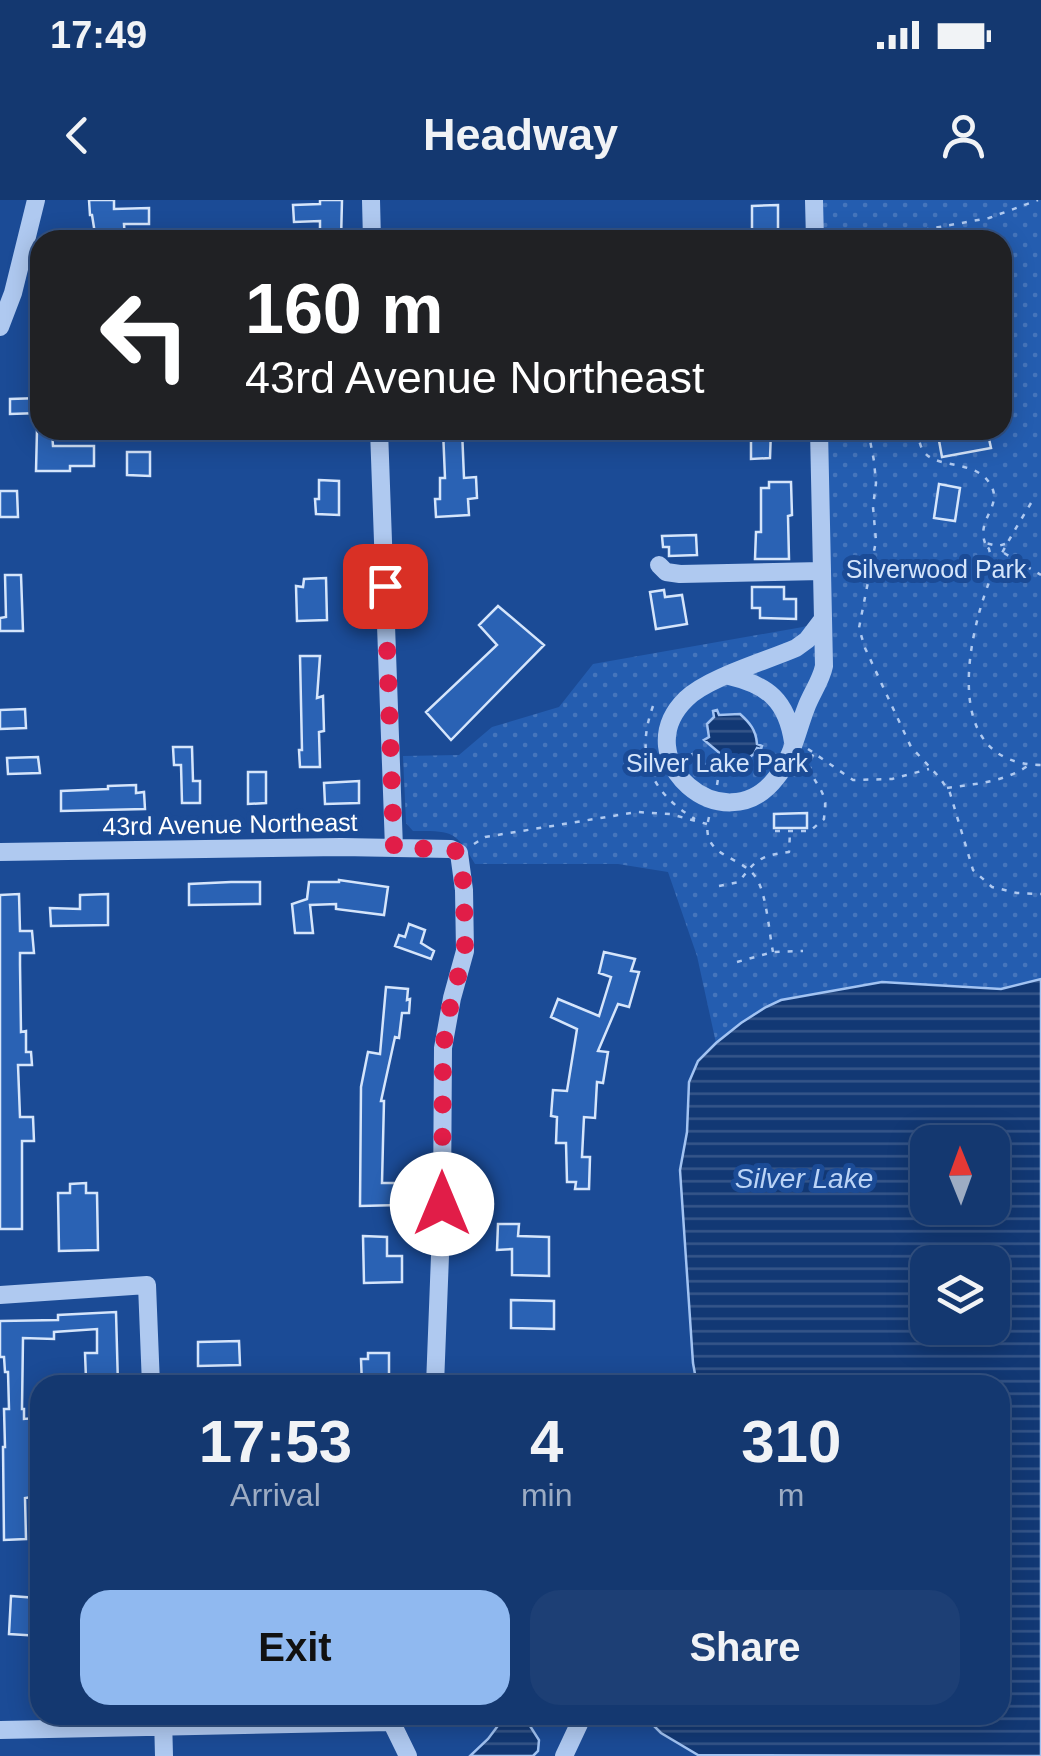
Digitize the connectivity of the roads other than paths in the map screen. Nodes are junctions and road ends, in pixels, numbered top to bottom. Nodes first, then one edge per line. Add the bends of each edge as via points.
1 (36, 200) edge
2 (370, 200) edge
3 (814, 200) edge
4 (372, 230) edge
5 (815, 230) edge
6 (0, 327) edge
7 (379, 440) edge
8 (819, 440) edge
9 (660, 565) dead end
10 (822, 571) junction
11 (823, 618) junction
12 (729, 676) junction
13 (793, 742) junction
14 (394, 848) junction
15 (0, 852) edge
16 (0, 1296) edge
17 (151, 1375) edge
18 (435, 1375) edge
19 (91, 1725) edge
20 (163, 1725) edge
21 (393, 1725) edge
22 (580, 1725) edge
23 (0, 1730) edge
24 (164, 1756) edge
25 (408, 1756) edge
26 (564, 1756) edge

1 - 6 street
2 - 4 street
3 - 5 street
7 - 14 street
8 - 10 street
9 - 10 street via 680,574
10 - 11 street
11 - 12 street via 796,648
11 - 13 street via 824,666
12 - 13 street via 758,686 784,708
12 - 13 street via 689,696 670,722 668,752 681,781 713,801 757,796 779,775
14 - 15 street, 43rd Avenue Northeast
14 - 18 street, 43rd Avenue Northeast via 460,853 464,890 465,951 443,1048
16 - 17 street via 147,1285
19 - 23 street
20 - 24 street
21 - 25 street
22 - 26 street

